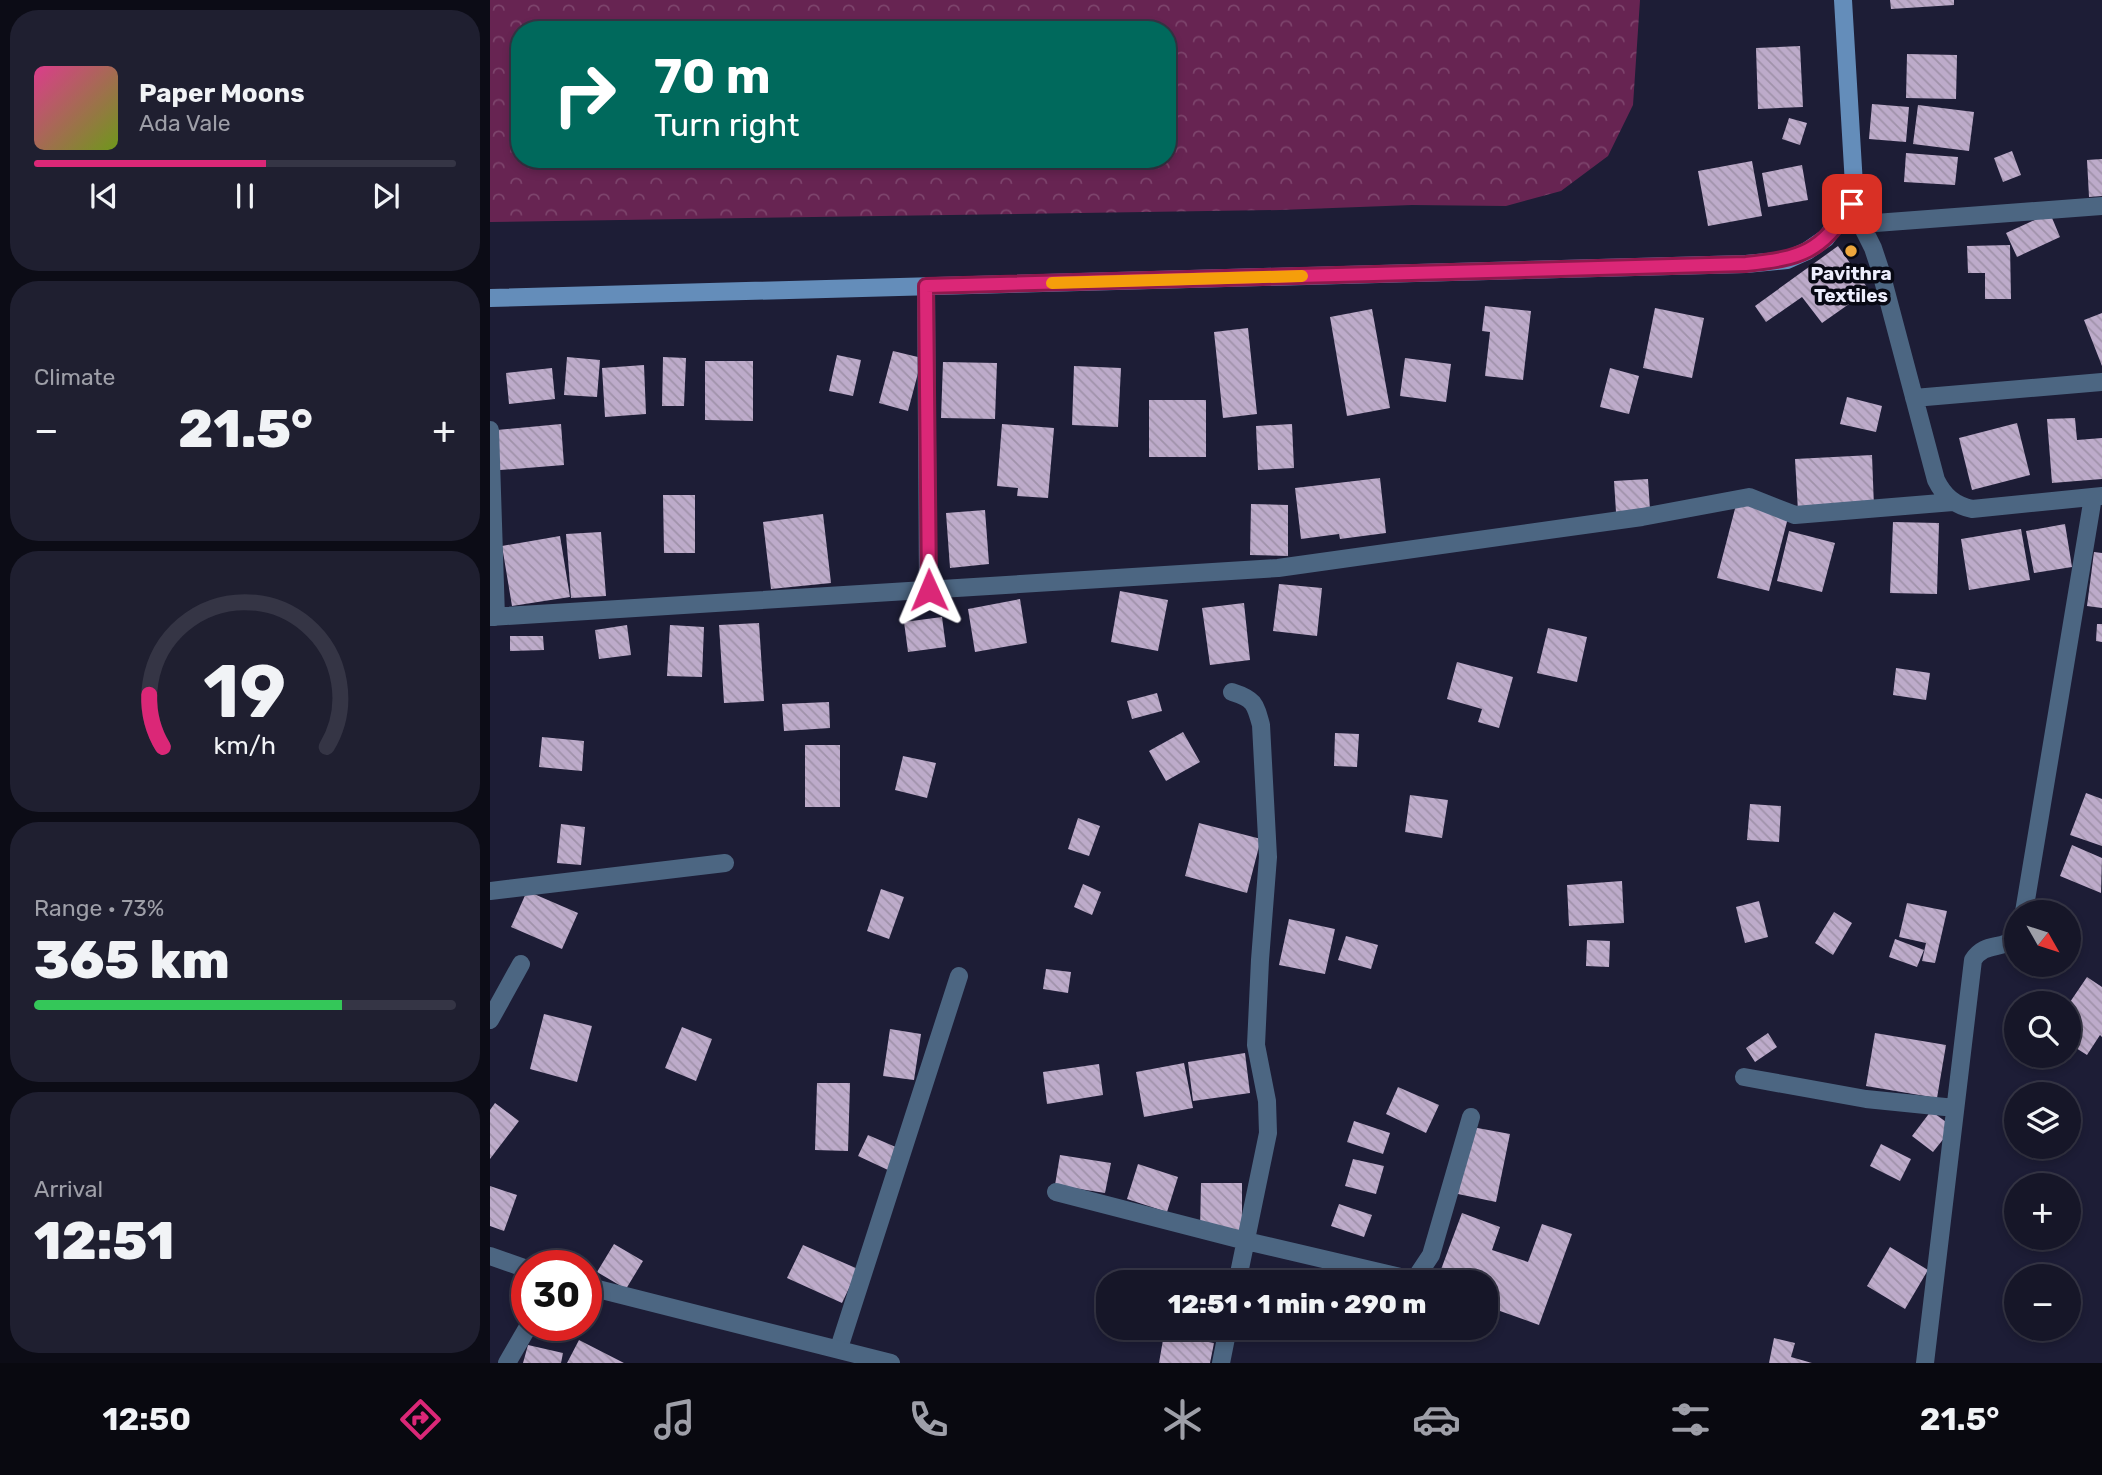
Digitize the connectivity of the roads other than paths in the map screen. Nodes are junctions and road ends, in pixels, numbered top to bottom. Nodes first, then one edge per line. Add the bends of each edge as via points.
1 (1843, 0) edge
2 (1852, 204) junction
3 (2102, 206) edge
4 (1862, 225) junction
5 (926, 286) junction
6 (490, 298) edge
7 (2102, 382) edge
8 (1914, 398) junction
9 (490, 430) edge
10 (2098, 496) edge
11 (1954, 502) junction
12 (929, 590) junction
13 (493, 617) edge
14 (1232, 692) dead end
15 (725, 863) dead end
16 (490, 891) edge
17 (2026, 900) edge
18 (2004, 945) edge
19 (521, 964) dead end
20 (959, 976) dead end
21 (490, 1020) edge
22 (1744, 1077) dead end
23 (1955, 1108) junction
24 (1471, 1117) dead end
25 (1056, 1192) dead end
26 (1246, 1241) junction
27 (490, 1256) edge
28 (511, 1263) edge
29 (1240, 1270) edge
30 (602, 1290) edge
31 (1226, 1340) edge
32 (520, 1341) edge
33 (839, 1348) junction
34 (507, 1363) edge
35 (891, 1363) edge
36 (1221, 1363) edge
37 (1924, 1363) edge

1 - 2 main road
2 - 4 street
2 - 5 main road via 1826,238 1807,251 1787,260 1746,264
3 - 4 street
4 - 8 street via 1880,268
5 - 6 main road
5 - 12 street
7 - 8 street
8 - 11 street via 1937,480
9 - 13 street
10 - 11 street via 1972,509
10 - 17 street
11 - 12 street via 1795,515 1749,497 1642,517 1278,568
12 - 13 street
14 - 26 street via 1248,697 1261,724 1268,857 1256,1045 1268,1133
15 - 16 street
18 - 23 street via 1984,948 1973,960
19 - 21 street
20 - 33 street
22 - 23 street via 1866,1099
23 - 37 street
24 - 26 street via 1431,1255 1417,1276 1409,1279
25 - 26 street
26 - 29 street
27 - 28 street
30 - 33 street
31 - 36 street
32 - 34 street
33 - 35 street

